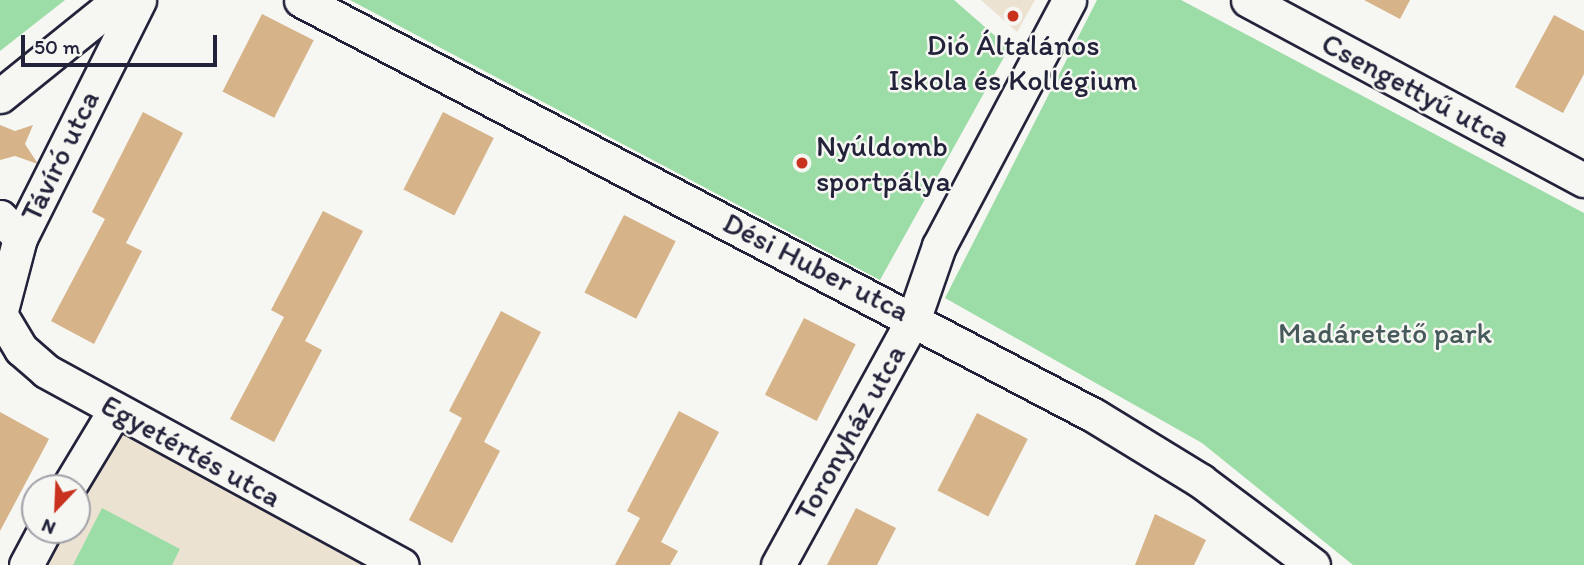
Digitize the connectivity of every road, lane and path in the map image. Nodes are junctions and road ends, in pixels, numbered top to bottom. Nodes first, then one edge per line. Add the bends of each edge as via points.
1 (119, 0) edge
2 (139, 0) edge
3 (301, 0) edge
4 (1069, 0) edge
5 (1248, 0) edge
6 (0, 96) edge
7 (1584, 180) edge
8 (10, 228) edge
9 (0, 314) edge
10 (914, 318) junction
11 (115, 410) junction
12 (76, 474) edge
13 (37, 544) edge
14 (26, 565) edge
15 (402, 565) edge
16 (778, 565) edge
17 (1313, 565) edge

1 - 6 street, Távíró utca
2 - 8 street, Távíró utca
3 - 10 street, Dési Huber utca
4 - 10 street, Toronyház utca via 939,246
5 - 7 street, Csengettyű utca
8 - 9 street, Egyetértés utca
9 - 11 street, Egyetértés utca via 21,349 46,370
10 - 16 street, Toronyház utca
10 - 17 street, Dési Huber utca via 1165,459
11 - 12 street
11 - 15 street, Egyetértés utca
13 - 14 street

